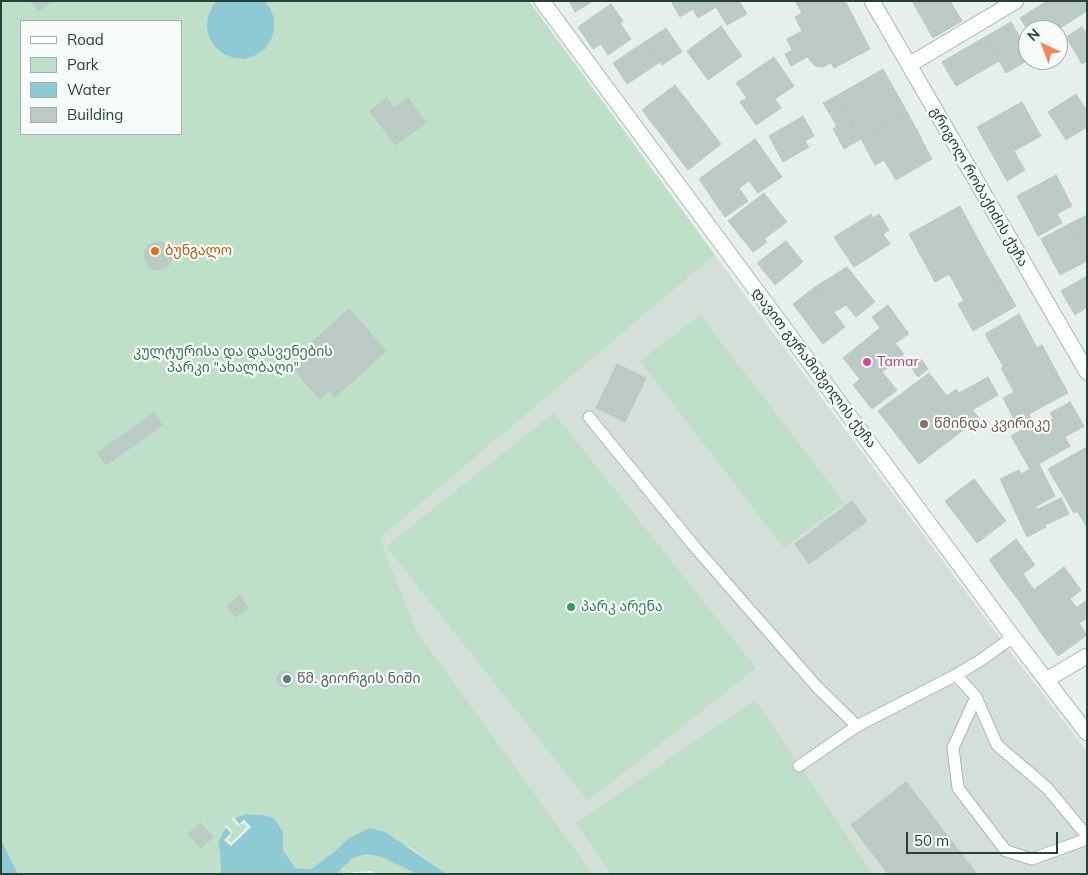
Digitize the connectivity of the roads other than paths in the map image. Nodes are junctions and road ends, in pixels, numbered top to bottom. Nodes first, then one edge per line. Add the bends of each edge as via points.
1 (542, 1) edge
2 (872, 1) edge
3 (1016, 1) edge
4 (909, 65) junction
5 (1087, 372) edge
6 (589, 418) dead end
7 (1013, 637) junction
8 (1087, 656) edge
9 (956, 675) junction
10 (1046, 680) junction
11 (976, 697) junction
12 (857, 726) junction
13 (1087, 734) edge
14 (799, 766) dead end
15 (1087, 837) edge

1 - 7 street, დავით გურამიშვილის ქუჩა
2 - 4 street, გრიგოლ რობაქიძის ქუჩა
3 - 4 street
4 - 5 street, გრიგოლ რობაქიძის ქუჩა
6 - 12 lane via 817,688
7 - 9 lane
7 - 10 street, დავით გურამიშვილის ქუჩა
8 - 10 street
9 - 11 lane
9 - 12 lane
10 - 13 street, დავით გურამიშვილის ქუჩა
11 - 15 lane via 997,745 1047,788
11 - 15 lane via 953,748 958,788 1006,851 1032,859
12 - 14 lane

